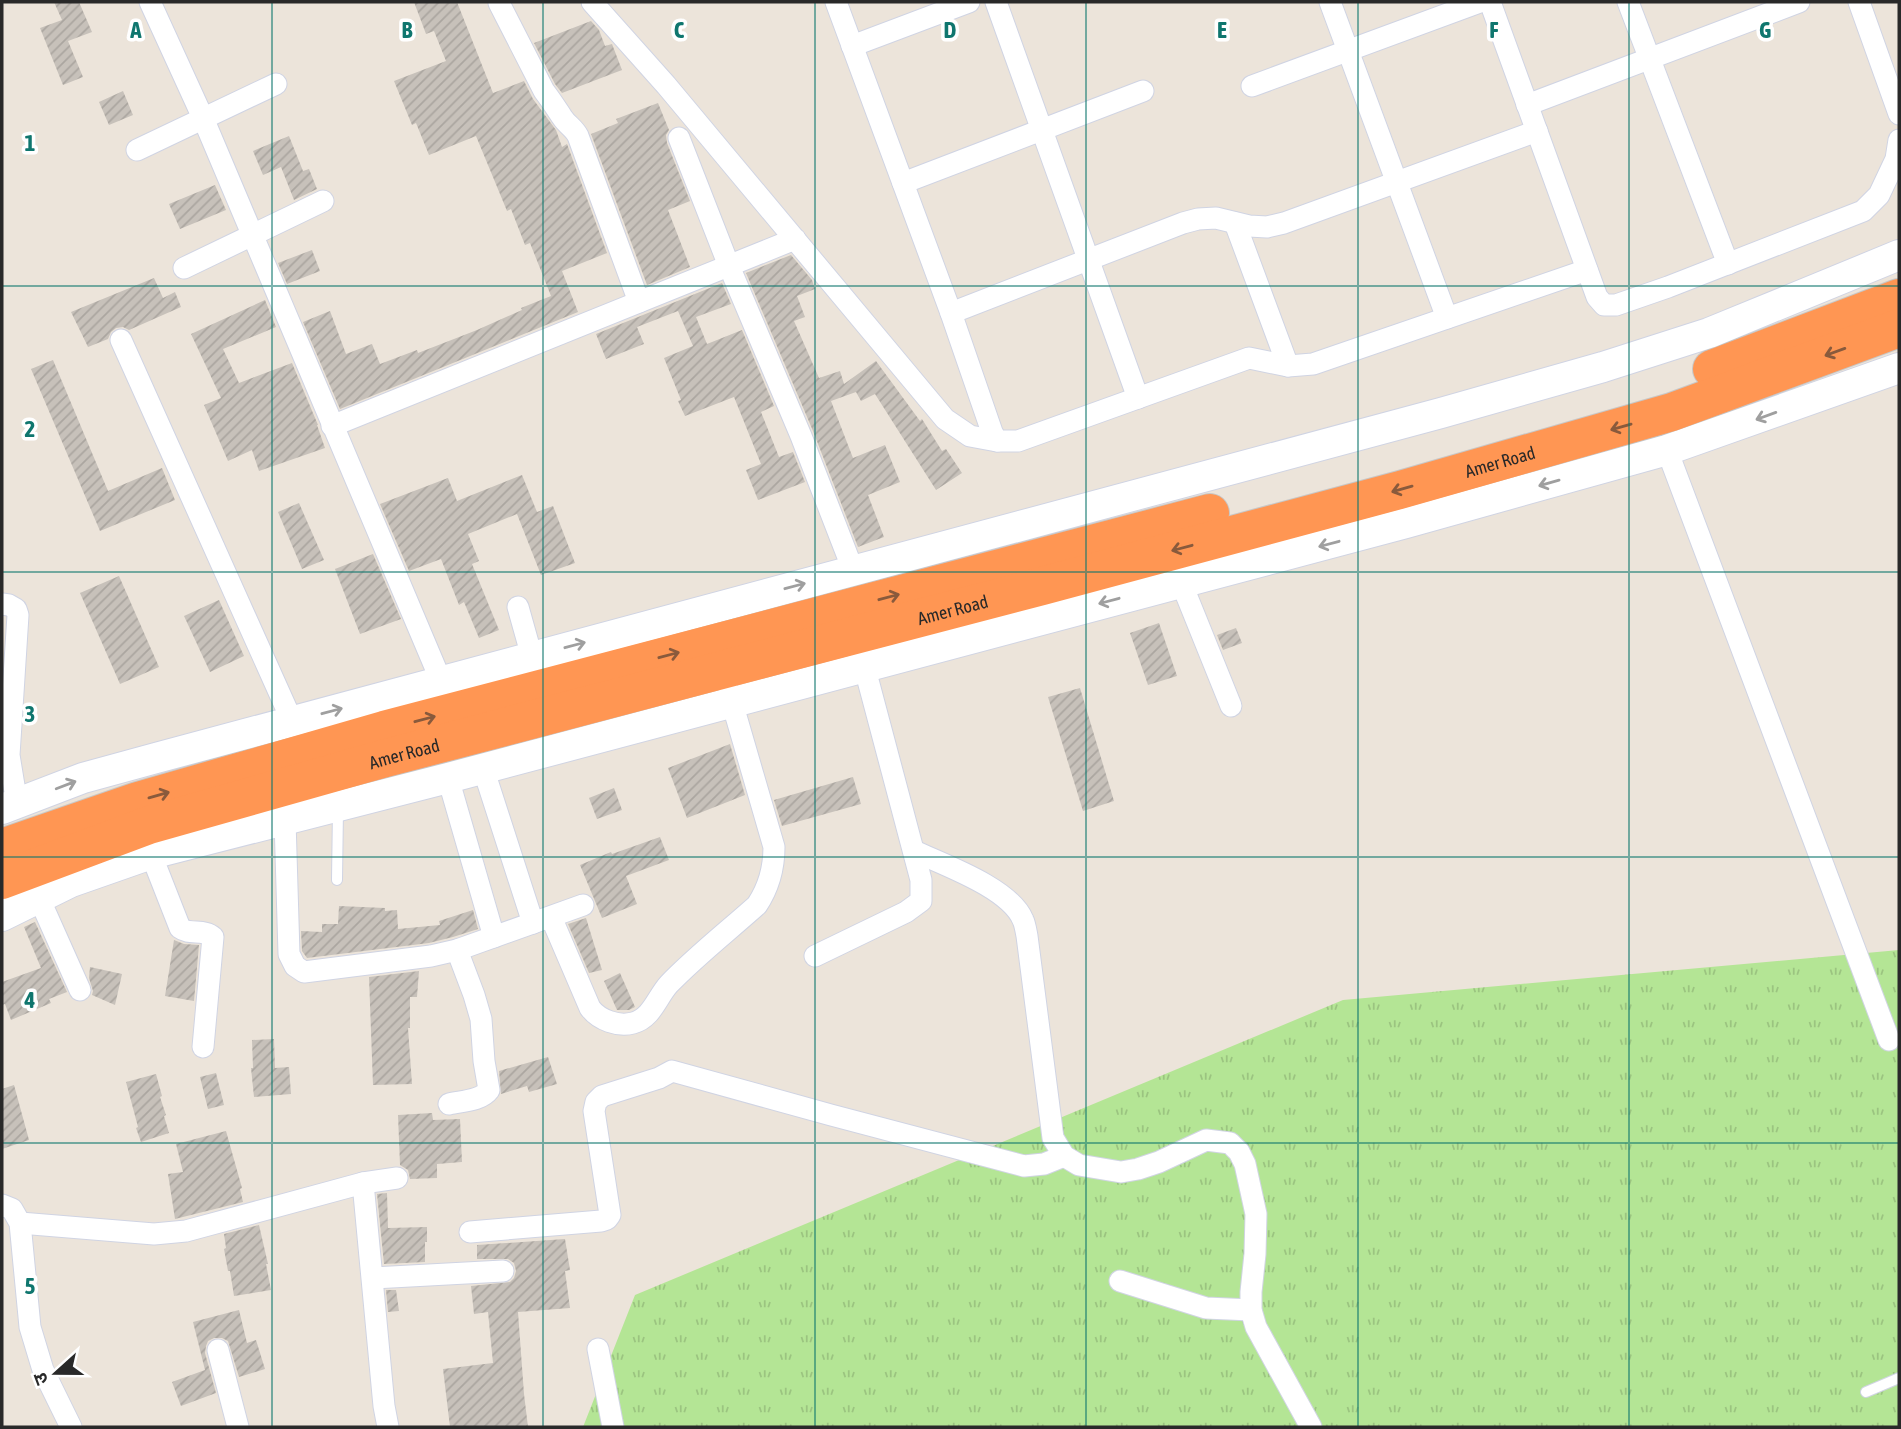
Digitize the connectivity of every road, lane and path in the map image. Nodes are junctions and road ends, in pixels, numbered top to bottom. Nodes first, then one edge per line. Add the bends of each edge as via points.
1 (150, 2) edge
2 (592, 2) edge
3 (836, 2) edge
4 (969, 2) edge
5 (996, 2) edge
6 (1330, 2) edge
7 (1480, 2) edge
8 (1490, 2) edge
9 (1628, 2) edge
10 (1799, 2) edge
11 (1859, 2) edge
12 (499, 3) edge
13 (852, 46) junction
14 (1348, 50) junction
15 (1650, 58) junction
16 (276, 84) dead end
17 (1252, 86) dead end
18 (1143, 92) dead end
19 (1527, 105) junction
20 (1899, 114) edge
21 (203, 118) junction
22 (1042, 130) junction
23 (1537, 131) junction
24 (678, 138) dead end
25 (1899, 140) edge
26 (137, 150) dead end
27 (1396, 181) junction
28 (903, 183) junction
29 (323, 201) dead end
30 (1235, 223) junction
31 (252, 236) junction
32 (795, 239) junction
33 (1899, 255) edge
34 (1088, 260) junction
35 (1728, 264) junction
36 (729, 266) junction
37 (184, 268) dead end
38 (1587, 270) junction
39 (1899, 298) edge
40 (639, 302) junction
41 (951, 313) junction
42 (1447, 318) junction
43 (1899, 328) edge
44 (121, 340) dead end
45 (1288, 366) junction
46 (1899, 368) edge
47 (1138, 398) junction
48 (332, 426) junction
49 (997, 441) junction
50 (1667, 450) junction
51 (1244, 549) junction
52 (853, 570) junction
53 (1181, 582) junction
54 (1046, 602) junction
55 (2, 604) edge
56 (518, 607) dead end
57 (860, 650) junction
58 (532, 657) junction
59 (441, 681) junction
60 (728, 685) junction
61 (1231, 706) dead end
62 (371, 717) junction
63 (292, 721) junction
64 (483, 768) junction
65 (448, 778) junction
66 (9, 806) edge
67 (338, 806) junction
68 (285, 820) junction
69 (2, 848) edge
70 (914, 851) junction
71 (151, 854) junction
72 (2, 880) edge
73 (337, 880) dead end
74 (38, 898) junction
75 (583, 905) dead end
76 (2, 916) edge
77 (542, 920) junction
78 (494, 937) junction
79 (457, 950) junction
80 (815, 956) dead end
81 (80, 990) dead end
82 (1889, 1040) dead end
83 (203, 1047) dead end
84 (449, 1104) dead end
85 (1064, 1156) junction
86 (397, 1178) dead end
87 (363, 1183) junction
88 (2, 1205) edge
89 (20, 1223) junction
90 (470, 1232) dead end
91 (503, 1271) dead end
92 (373, 1278) junction
93 (1119, 1281) dead end
94 (1251, 1310) junction
95 (598, 1349) dead end
96 (218, 1350) dead end
97 (1899, 1378) edge
98 (1866, 1392) dead end
99 (71, 1427) edge
100 (238, 1427) edge
101 (388, 1427) edge
102 (613, 1427) edge
103 (1311, 1427) edge

1 - 21 street
2 - 32 street
3 - 13 street
4 - 13 street
5 - 22 street
6 - 14 street
7 - 14 street
8 - 19 street
9 - 15 street
10 - 15 street
11 - 20 street
12 - 40 street via 544,91 578,136
13 - 28 street
14 - 17 street
14 - 27 street
15 - 19 street
15 - 35 street
16 - 21 street
18 - 22 street
19 - 23 street
21 - 26 street
21 - 31 street
22 - 28 street
22 - 34 street
23 - 27 street
23 - 38 street
24 - 36 street
25 - 35 street via 1896,159 1879,195 1863,211
27 - 30 street via 1275,225
27 - 42 street
28 - 41 street
29 - 31 street
30 - 34 street via 1198,219
30 - 45 street
31 - 37 street
31 - 48 street
32 - 36 street
32 - 49 street via 946,419 970,436
33 - 52 street via 1709,333 1603,367
34 - 41 street
34 - 47 street
35 - 38 street via 1616,305 1604,305 1597,297
36 - 40 street
36 - 52 street
38 - 42 street
62 -> 39 highway, Amer Road via 1397,464 1663,388
40 - 48 street
41 - 49 street
42 - 45 street via 1313,364
43 -> 51 highway, Amer Road via 1672,412 1401,490
44 - 63 street
45 - 47 street via 1249,358
46 -> 50 street
47 - 49 street via 1018,440
48 - 59 street
50 -> 51 street via 1406,523
50 - 82 street
51 - 53 street
51 -> 54 highway, Amer Road
58 -> 52 street
53 -> 54 street
53 - 61 street
54 - 57 highway, Amer Road
55 - 66 street via 16,609 18,615
56 - 58 street
57 - 60 highway, Amer Road
57 - 70 street
58 - 59 street
59 - 62 street
60 - 64 street
60 - 72 highway, Amer Road via 400,754 149,825
60 - 77 street via 774,847 771,880 757,905 667,986 650,1012 625,1024 596,1016
63 -> 62 street
69 -> 62 highway, Amer Road
66 -> 63 street via 83,778
64 - 65 street
64 - 77 street
65 - 67 street
65 - 78 street
67 - 68 street
67 - 73 lane
68 - 71 street
68 - 79 street via 289,954 295,966 304,972
70 - 80 street via 921,901
70 - 85 street via 1001,894 1023,919 1053,1138
71 - 74 street
71 - 83 street via 180,928 213,937
74 - 76 street
74 - 81 street
75 - 77 street
77 - 78 street
78 - 79 street
79 - 84 street via 481,1019 489,1090 481,1097
85 - 90 street via 1024,1166 673,1071 596,1102 607,1219
85 - 94 street via 1079,1165 1121,1172 1159,1162 1206,1140 1230,1143 1245,1164 1256,1214
86 - 87 street
87 - 89 street via 186,1231 155,1234
87 - 92 street
88 - 89 street via 12,1209
89 - 99 street via 30,1327 43,1370
91 - 92 street
92 - 101 street
93 - 94 street via 1206,1308
94 - 103 street via 1255,1327
95 - 102 street
96 - 100 street
97 - 98 lane

